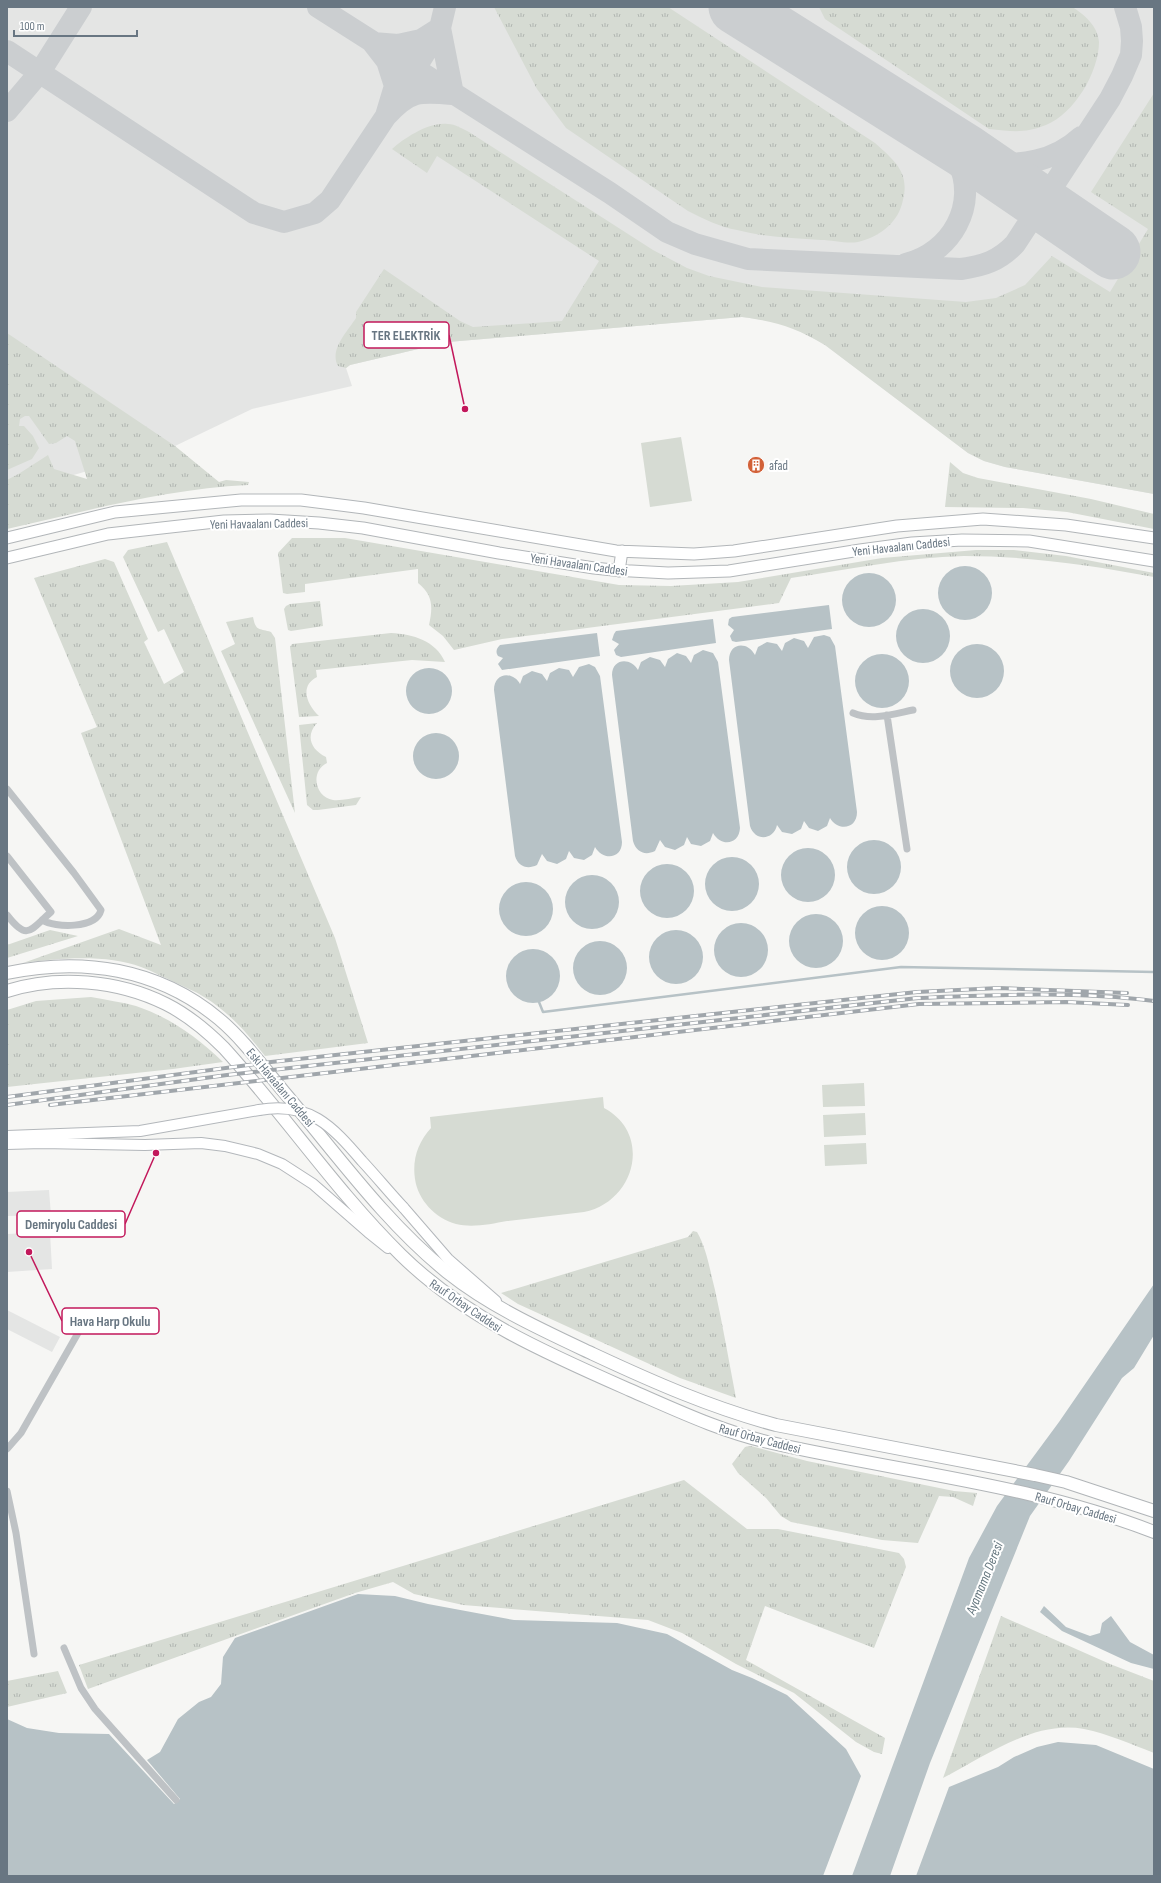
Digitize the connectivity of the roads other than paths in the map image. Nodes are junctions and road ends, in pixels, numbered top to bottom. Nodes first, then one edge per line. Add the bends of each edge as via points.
1 (7, 538) edge
2 (1154, 538) edge
3 (622, 551) junction
4 (7, 558) edge
5 (1154, 561) edge
6 (619, 571) junction
7 (913, 710) dead end
8 (852, 713) dead end
9 (887, 715) junction
10 (7, 789) edge
11 (907, 849) dead end
12 (7, 856) edge
13 (7, 915) edge
14 (42, 920) junction
15 (7, 973) edge
16 (7, 991) edge
17 (7, 1136) edge
18 (7, 1144) edge
19 (401, 1255) junction
20 (504, 1310) junction
21 (82, 1326) dead end
22 (7, 1449) edge
23 (7, 1491) edge
24 (1154, 1511) edge
25 (1154, 1532) edge
26 (64, 1648) dead end
27 (34, 1654) dead end
28 (176, 1800) dead end

1 - 3 main road, Yeni Havaalanı Caddesi via 115,512 241,500 301,500
2 - 3 main road, Yeni Havaalanı Caddesi via 1066,525 983,519 897,526 694,554
3 - 6 main road
4 - 6 main road, Yeni Havaalanı Caddesi via 108,534 224,521 270,520 319,522 363,528 499,553
5 - 6 main road, Yeni Havaalanı Caddesi via 1029,541 962,540 912,543 729,571
7 - 9 street
8 - 9 street via 859,716
9 - 11 street
10 - 14 street via 101,910 92,921 70,926
12 - 14 street via 51,912
13 - 14 street via 16,927 23,931 33,928
15 - 20 highway, Eski Havaalanı Caddesi via 28,968 74,965 116,970 165,986 201,1006 247,1047 405,1234 447,1272
16 - 19 highway, Eski Havaalanı Caddesi via 47,983 116,986 141,994 186,1015 204,1028 240,1065 361,1212
17 - 20 main road, bridge via 140,1131 272,1108 296,1110 321,1120 341,1136 448,1259
18 - 19 main road via 201,1143 258,1154 282,1164 313,1184 368,1232
19 - 25 highway, Rauf Orbay Caddesi via 455,1300 509,1333 599,1377 716,1427 772,1443 1000,1487 1058,1501
20 - 24 highway, Rauf Orbay Caddesi via 540,1330 722,1410 776,1425 999,1466 1066,1482
21 - 22 street via 22,1433
23 - 27 street via 16,1533
26 - 28 street via 81,1688 95,1709

